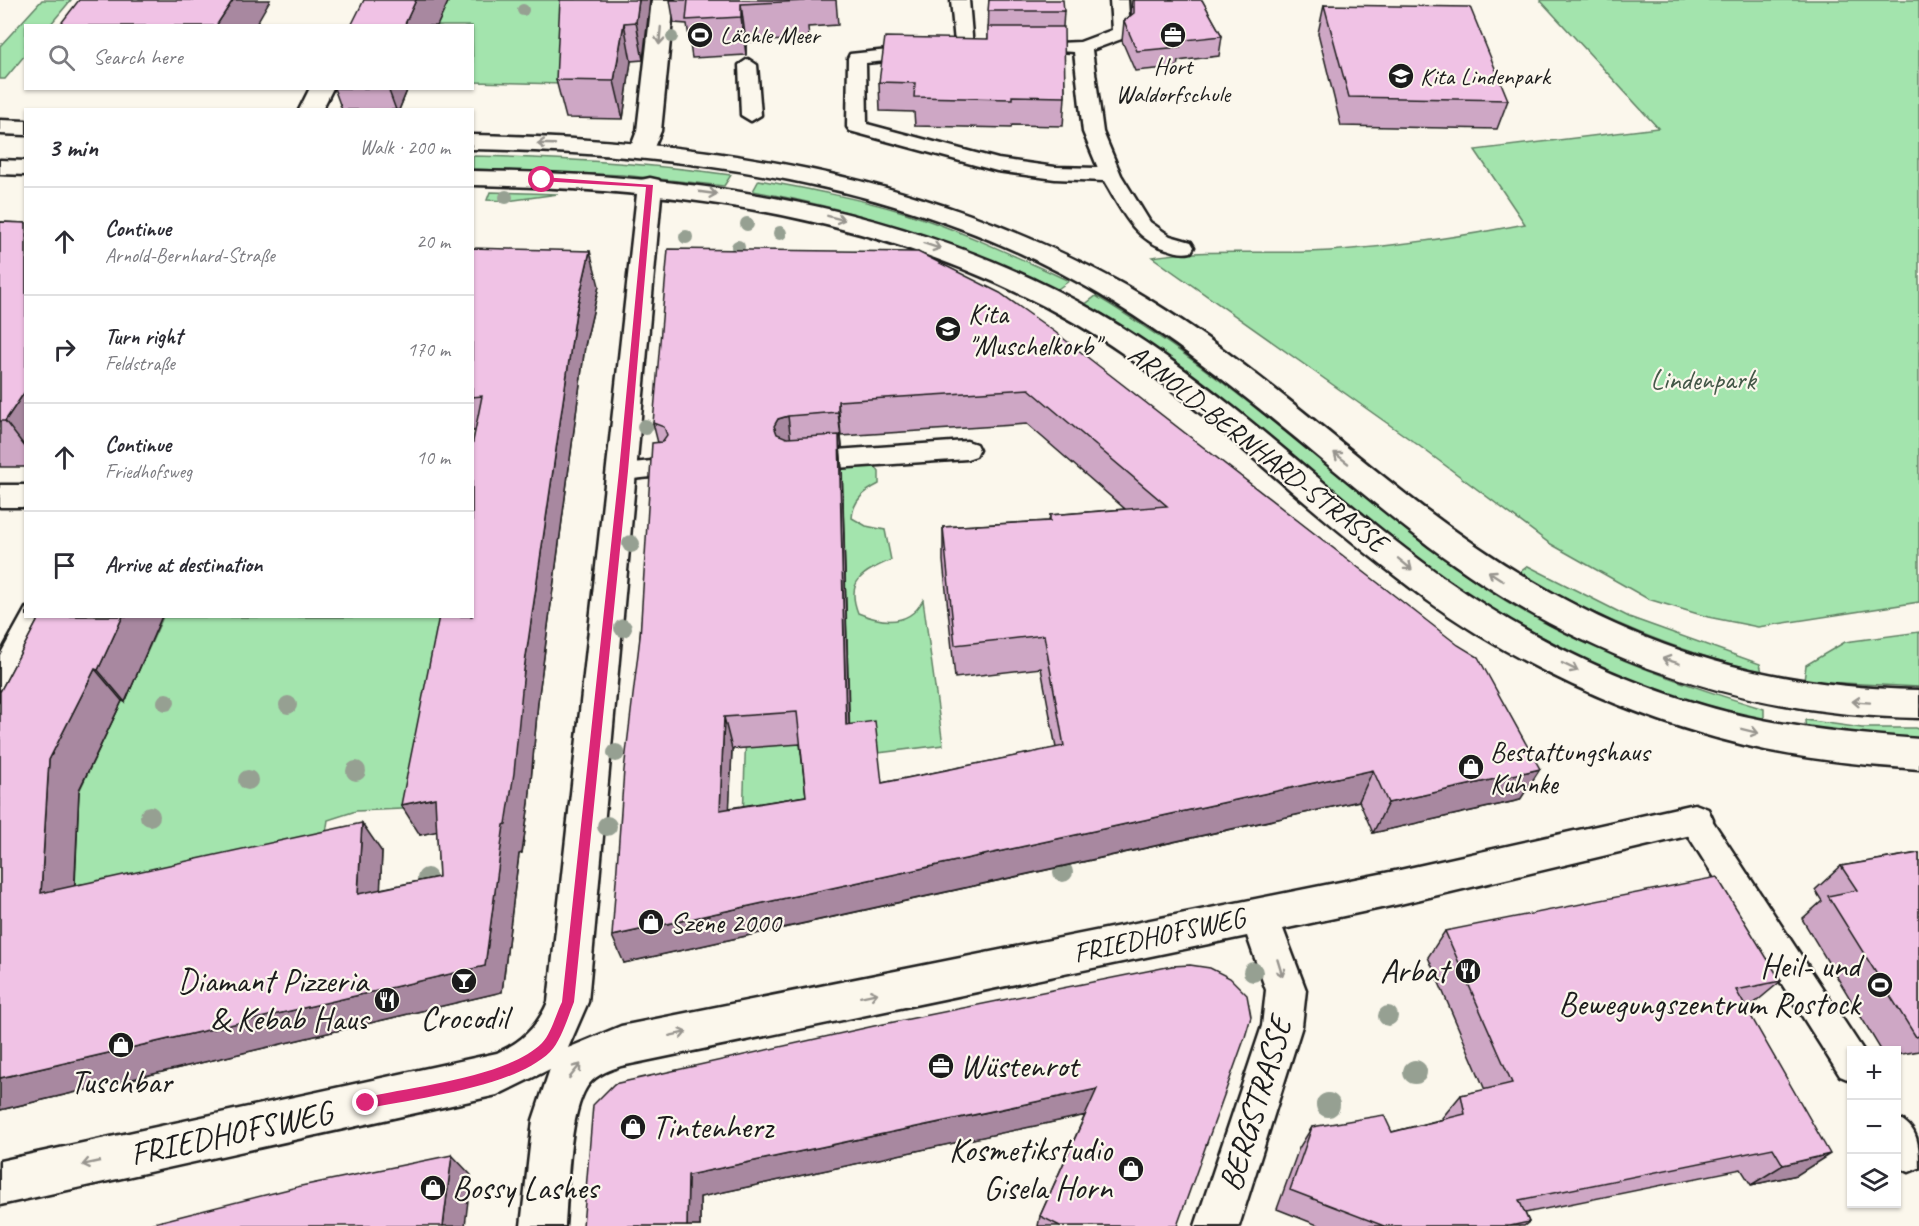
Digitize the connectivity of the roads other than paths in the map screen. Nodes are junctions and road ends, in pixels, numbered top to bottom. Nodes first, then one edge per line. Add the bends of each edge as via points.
1 (663, 0) edge
2 (960, 0) edge
3 (1119, 0) edge
4 (1082, 47) junction
5 (964, 48) junction
6 (988, 48) edge
7 (1047, 48) edge
8 (748, 65) dead end
9 (321, 90) edge
10 (311, 108) edge
11 (752, 115) dead end
12 (0, 127) edge
13 (24, 128) edge
14 (474, 142) edge
15 (642, 149) junction
16 (0, 167) edge
17 (24, 168) edge
18 (1111, 175) junction
19 (474, 178) edge
20 (650, 185) junction
21 (1183, 247) dead end
22 (967, 450) dead end
23 (793, 462) edge
24 (661, 469) edge
25 (623, 471) junction
26 (0, 496) edge
27 (24, 496) edge
28 (37, 618) edge
29 (0, 687) edge
30 (1919, 704) edge
31 (1919, 753) edge
32 (1695, 820) joint
33 (1257, 915) junction
34 (1847, 1058) edge
35 (0, 1183) edge
36 (543, 1226) edge
37 (1217, 1226) edge

1 -> 15 main road via 649,131
2 - 5 lane
3 - 4 lane via 1121,33
4 - 7 lane
4 - 18 lane via 1093,132
5 - 6 lane
5 - 18 lane via 857,58 857,127 997,165 1054,174
8 - 11 lane
9 - 10 main road
12 - 13 main road
15 -> 14 main road, ARNOLD-BERNHARD-STRASSE
30 -> 15 main road, ARNOLD-BERNHARD-STRASSE via 1837,700 1774,689 1652,655 1597,632 1546,608 1491,573 1193,343 1094,280 987,232 867,191 755,164
16 - 17 main road
18 - 21 lane via 1142,226 1162,241
19 - 20 main road, ARNOLD-BERNHARD-STRASSE
20 - 25 main road, FRIEDHOFSWEG
20 -> 31 main road, ARNOLD-BERNHARD-STRASSE via 734,196 877,228 961,256 1062,304 1174,376 1436,589 1482,619 1609,686 1693,717 1761,734 1854,749
22 - 23 lane
24 - 25 lane
25 -> 35 main road, FRIEDHOFSWEG via 568,1002 547,1047 526,1062 497,1074
26 - 27 main road
28 - 29 main road
32 - 33 main road, FRIEDHOFSWEG
32 - 34 lane
36 -> 33 main road, FRIEDHOFSWEG via 554,1120 574,1069 590,1057 621,1046
33 -> 37 main road, BERGSTRASSE via 1286,990 1282,1026

